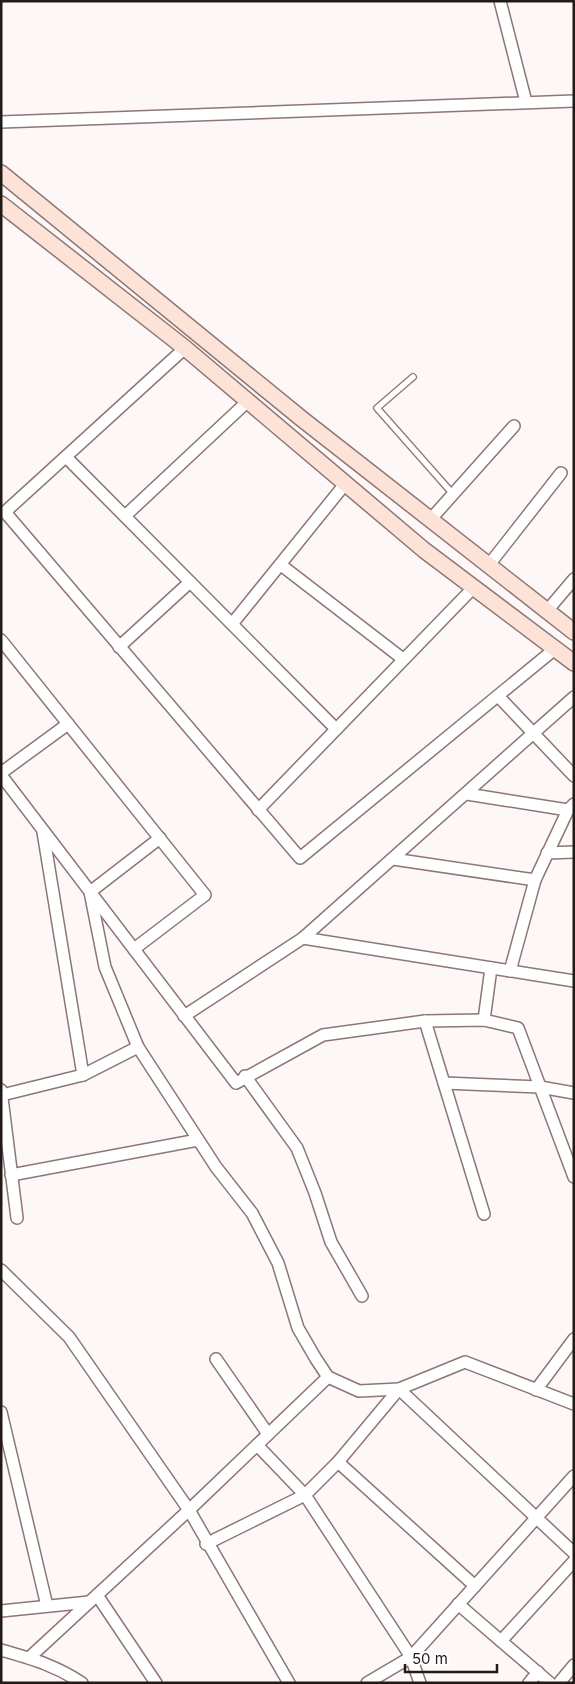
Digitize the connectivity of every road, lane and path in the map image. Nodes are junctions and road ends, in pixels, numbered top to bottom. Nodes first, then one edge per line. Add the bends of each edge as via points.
1 (500, 1) edge
2 (574, 101) edge
3 (526, 102) junction
4 (1, 122) edge
5 (1, 172) edge
6 (1, 204) edge
7 (185, 348) junction
8 (413, 377) dead end
9 (248, 401) junction
10 (302, 419) junction
11 (514, 426) dead end
12 (288, 436) junction
13 (66, 457) junction
14 (562, 473) dead end
15 (346, 484) junction
16 (453, 494) junction
17 (125, 516) junction
18 (430, 520) junction
19 (281, 565) junction
20 (488, 566) junction
21 (574, 580) edge
22 (190, 582) junction
23 (474, 587) junction
24 (546, 612) junction
25 (232, 624) junction
26 (574, 632) edge
27 (1, 640) edge
28 (119, 647) junction
29 (556, 648) junction
30 (403, 659) junction
31 (574, 663) edge
32 (498, 696) junction
33 (574, 697) edge
34 (68, 724) junction
35 (336, 730) junction
36 (534, 733) junction
37 (1, 774) edge
38 (574, 776) edge
39 (467, 794) junction
40 (571, 807) edge
41 (258, 810) junction
42 (43, 830) junction
43 (160, 838) junction
44 (574, 852) edge
45 (547, 853) junction
46 (393, 859) junction
47 (535, 880) junction
48 (90, 892) junction
49 (303, 938) junction
50 (134, 949) junction
51 (491, 968) junction
52 (510, 971) junction
53 (574, 981) edge
54 (184, 1016) junction
55 (484, 1020) junction
56 (425, 1021) junction
57 (138, 1047) junction
58 (83, 1075) junction
59 (246, 1076) junction
60 (444, 1083) junction
61 (540, 1087) junction
62 (1, 1090) edge
63 (574, 1093) edge
64 (2, 1101) edge
65 (198, 1140) junction
66 (570, 1160) edge
67 (11, 1175) junction
68 (574, 1177) edge
69 (484, 1214) dead end
70 (16, 1218) dead end
71 (1, 1270) edge
72 (362, 1296) dead end
73 (574, 1339) edge
74 (216, 1358) dead end
75 (328, 1376) junction
76 (398, 1389) junction
77 (536, 1390) junction
78 (574, 1404) edge
79 (1, 1412) edge
80 (268, 1434) junction
81 (257, 1445) junction
82 (7, 1460) edge
83 (338, 1462) junction
84 (573, 1479) edge
85 (305, 1495) junction
86 (189, 1510) junction
87 (537, 1518) junction
88 (206, 1544) junction
89 (574, 1552) edge
90 (574, 1561) edge
91 (475, 1586) junction
92 (93, 1599) junction
93 (458, 1604) junction
94 (47, 1606) junction
95 (1, 1611) edge
96 (501, 1641) junction
97 (1, 1650) edge
98 (30, 1657) junction
99 (411, 1657) junction
100 (574, 1665) edge
101 (538, 1672) junction
102 (287, 1682) edge
103 (82, 1683) edge
104 (156, 1683) edge
105 (367, 1683) edge
106 (420, 1683) edge
107 (529, 1683) edge
108 (550, 1683) edge
109 (559, 1683) edge

1 - 3 street
2 - 3 street
3 - 4 street
5 - 10 main road
6 - 7 main road
7 - 9 main road
7 - 13 street
8 - 16 lane via 377,408
9 - 12 main road
9 - 17 street
10 - 12 main road
10 - 18 main road
11 - 16 street
12 - 15 main road
13 - 17 street
13 - 28 street via 5,512
14 - 20 street
15 - 19 street
15 - 23 main road via 424,550
16 - 18 street
17 - 22 street
18 - 20 main road
19 - 25 street
19 - 30 street
20 - 24 main road
21 - 24 street
22 - 25 street
22 - 28 street
23 - 29 main road
23 - 30 street
24 - 26 main road
25 - 35 street
27 - 34 street
28 - 41 street
29 - 31 main road
29 - 32 street
30 - 35 street
32 - 36 street
32 - 41 street via 300,858
33 - 36 street
34 - 37 street
34 - 43 street
35 - 41 street
36 - 38 street
36 - 39 street
37 - 42 street
39 - 40 street
39 - 46 street
40 - 45 street
42 - 48 street
42 - 58 street
43 - 48 street
43 - 50 street via 205,895
44 - 45 street
45 - 47 street
46 - 47 street
46 - 49 street
47 - 52 street
48 - 50 street
48 - 57 street via 105,967
49 - 51 street
49 - 54 street
50 - 54 street
51 - 52 street
51 - 55 street
52 - 53 street
54 - 59 street via 236,1083
55 - 56 street
55 - 61 street via 518,1028
56 - 59 street via 322,1035
56 - 60 street
57 - 58 street
57 - 65 street
58 - 64 street
59 - 72 street via 297,1148 332,1242
60 - 61 street
60 - 69 street
61 - 63 street
61 - 66 street
62 - 64 street
64 - 67 street
65 - 67 street
65 - 75 street via 252,1213 278,1263 298,1328
66 - 68 street
67 - 70 street
71 - 86 street via 69,1337
73 - 77 street
74 - 80 street
75 - 76 street via 359,1391
75 - 80 street
76 - 77 street via 465,1362
76 - 83 street
76 - 87 street
77 - 78 street
79 - 82 street
80 - 81 street
81 - 85 street
81 - 86 street
82 - 94 street
83 - 85 street
83 - 91 street
84 - 87 street
85 - 88 street
85 - 99 street
86 - 88 street
86 - 92 street
87 - 89 street
87 - 91 street
88 - 102 street
90 - 96 street
91 - 93 street
92 - 94 street
92 - 98 street
92 - 104 street
93 - 96 street
93 - 99 street
94 - 95 street
96 - 101 street
97 - 98 street
98 - 103 street via 62,1670
99 - 105 street
99 - 106 street
100 - 109 street
101 - 107 street
101 - 108 street

